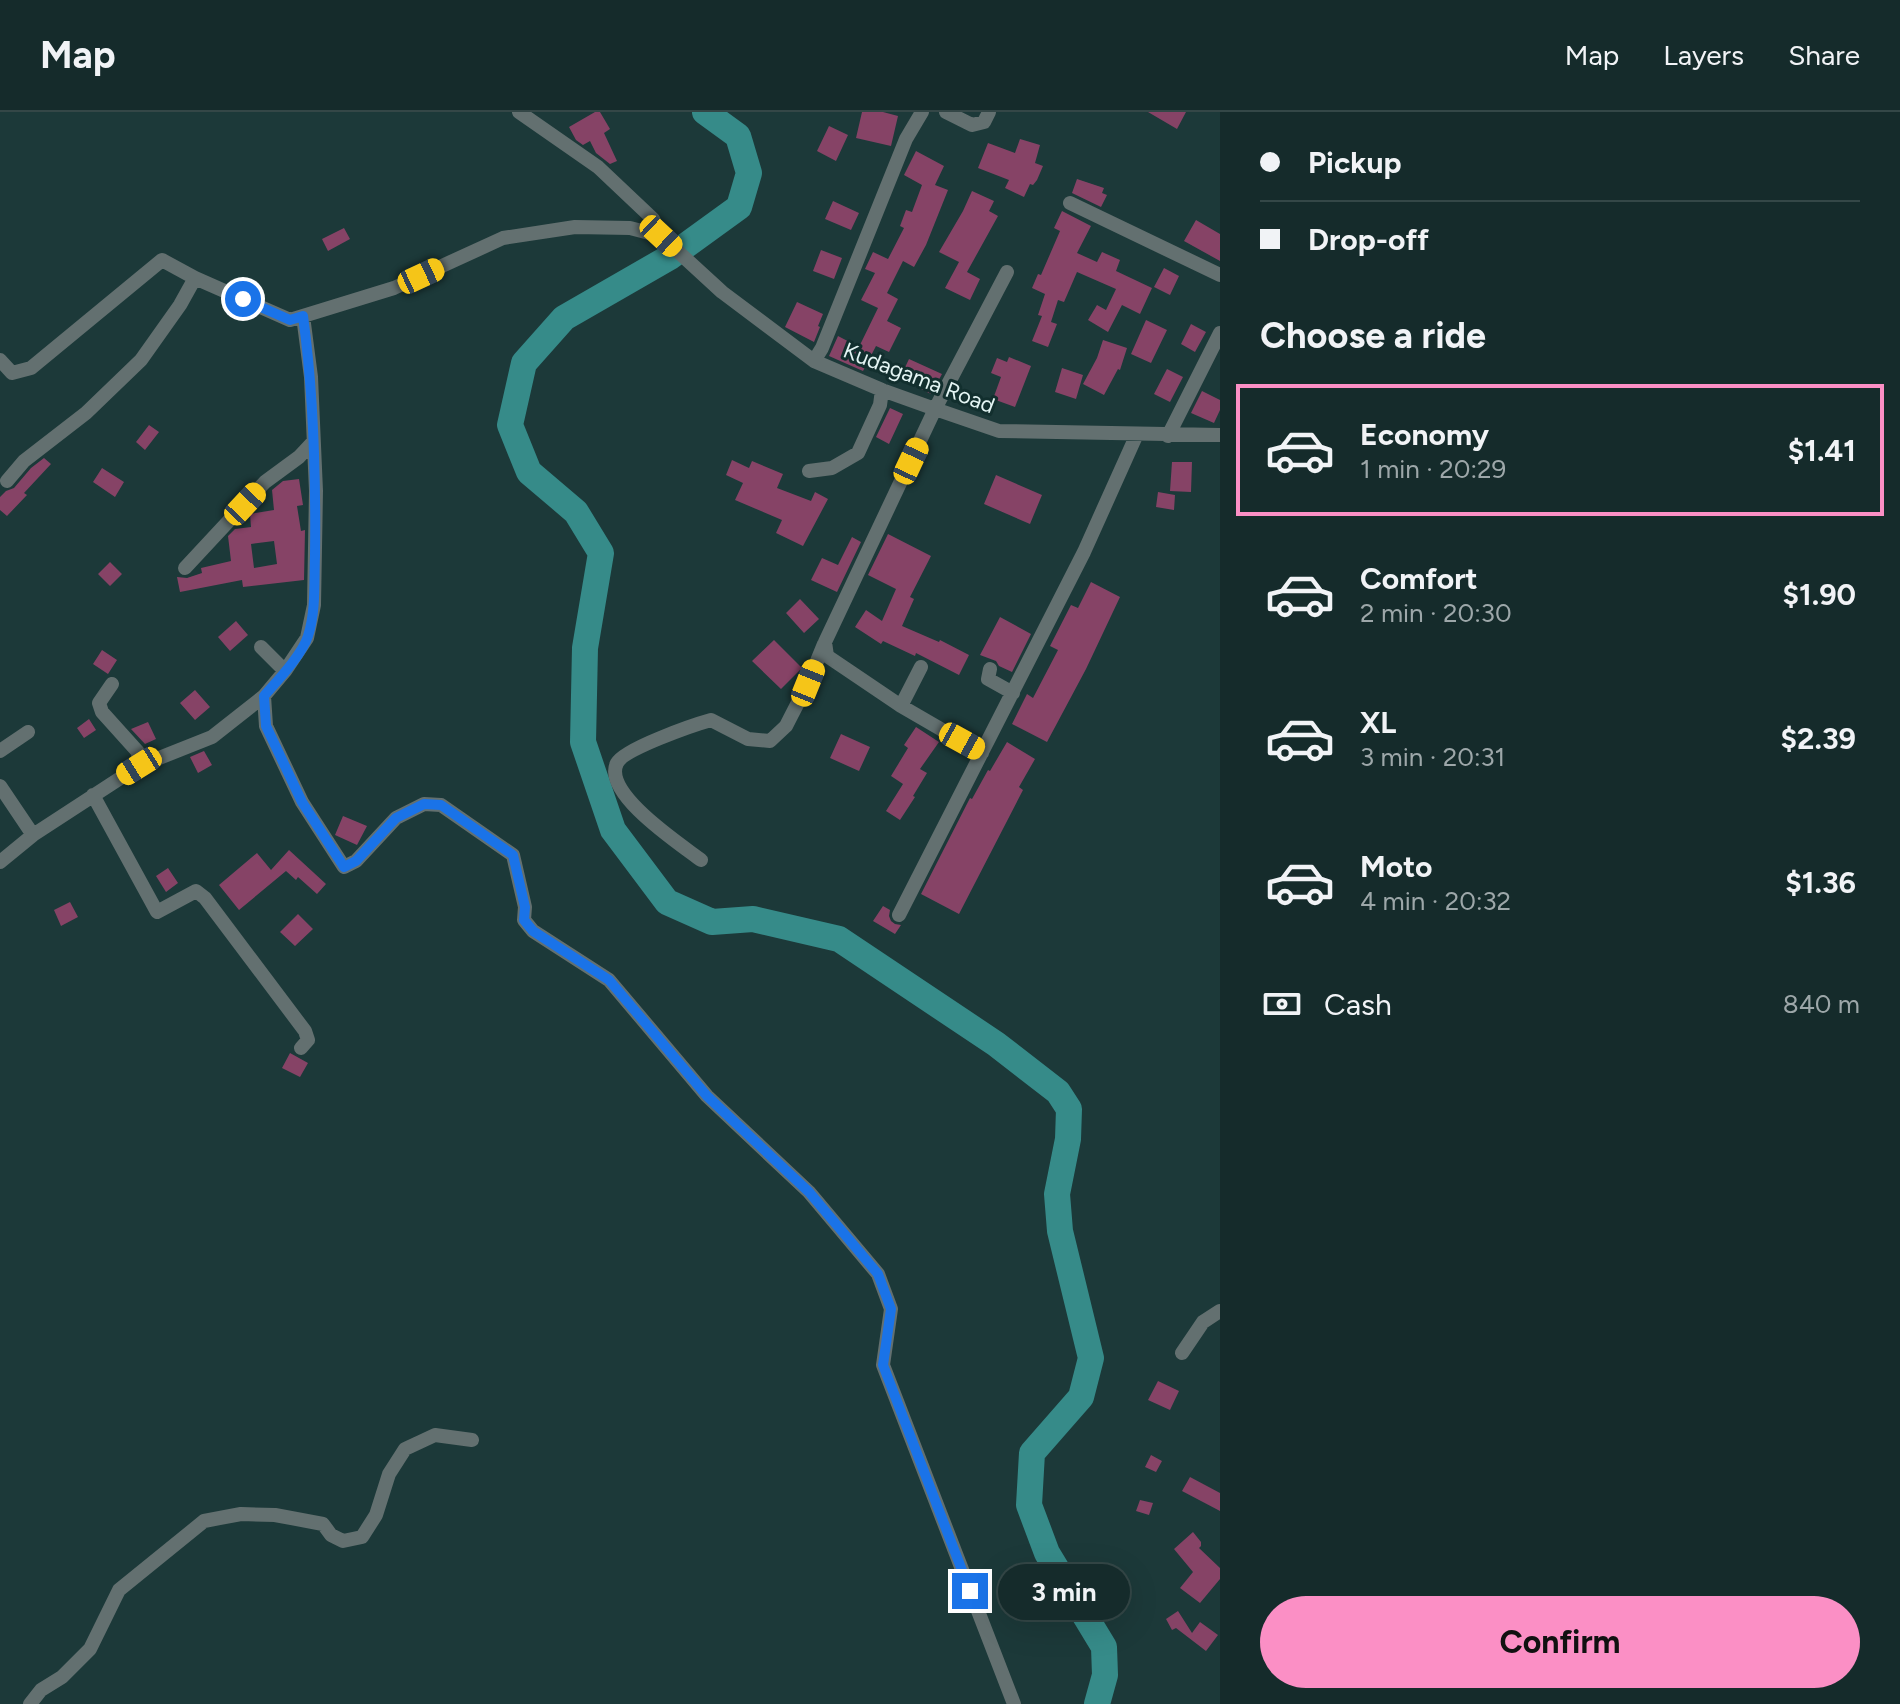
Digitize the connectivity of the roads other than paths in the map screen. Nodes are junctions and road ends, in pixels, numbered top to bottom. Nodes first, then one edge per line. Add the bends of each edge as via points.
1 (519, 112) edge
2 (922, 112) edge
3 (946, 112) edge
4 (989, 112) edge
5 (1070, 203) dead end
6 (661, 236) junction
7 (1007, 272) dead end
8 (1220, 275) edge
9 (195, 278) junction
10 (303, 316) junction
11 (1220, 333) edge
12 (0, 360) edge
13 (814, 361) junction
14 (6, 378) edge
15 (882, 390) junction
16 (935, 409) junction
17 (1137, 434) junction
18 (1220, 435) edge
19 (1168, 436) junction
20 (313, 442) junction
21 (809, 471) dead end
22 (7, 481) dead end
23 (185, 568) dead end
24 (825, 642) junction
25 (261, 647) dead end
26 (921, 667) dead end
27 (990, 669) dead end
28 (285, 671) junction
29 (112, 684) dead end
30 (1013, 693) junction
31 (264, 696) junction
32 (901, 706) junction
33 (28, 732) dead end
34 (0, 751) edge
35 (982, 753) junction
36 (139, 766) junction
37 (0, 786) edge
38 (93, 795) junction
39 (33, 835) junction
40 (701, 860) dead end
41 (0, 862) edge
42 (899, 915) dead end
43 (301, 1048) dead end
44 (1220, 1311) edge
45 (1182, 1353) dead end
46 (472, 1440) dead end
47 (30, 1704) edge
48 (1014, 1704) edge

1 - 6 street via 598,167 653,219
2 - 13 street
3 - 4 street via 972,125 984,122
5 - 8 street
6 - 10 street via 630,228 575,227 503,238 394,288
6 - 13 street, Kudagama Road via 722,292
7 - 16 street
9 - 10 street via 290,320
9 - 14 street via 162,260 31,368
9 - 22 street via 141,360
10 - 20 street
11 - 19 street
12 - 14 street
13 - 15 street, Kudagama Road
15 - 16 street, Kudagama Road
15 - 21 street via 858,453 832,468
16 - 17 street, Kudagama Road via 999,431
16 - 24 street
17 - 19 street, Kudagama Road
17 - 30 street
18 - 19 street, Kudagama Road
20 - 23 street via 265,482
20 - 28 street via 314,605 307,638
24 - 32 street via 827,656
24 - 40 street via 786,726 770,741 748,739 711,720 630,751 617,762 619,789 632,805
25 - 28 street
26 - 32 street
27 - 30 street via 988,679
28 - 31 street
29 - 36 street via 99,703 138,752
30 - 35 street
31 - 36 street via 212,737
31 - 48 street via 266,726 302,802 344,867 396,818 424,804 441,805 513,855 524,920 533,931 609,980 707,1096 809,1192 878,1274 891,1309 883,1365
32 - 35 street
33 - 34 street
35 - 42 street
36 - 38 street
37 - 39 street
38 - 39 street
38 - 43 street via 157,912 196,891 205,898 305,1031 308,1040
39 - 41 street
44 - 45 street via 1203,1322
46 - 47 street via 435,1435 405,1449 362,1537 343,1541 323,1524 275,1515 204,1521 119,1590 90,1649

